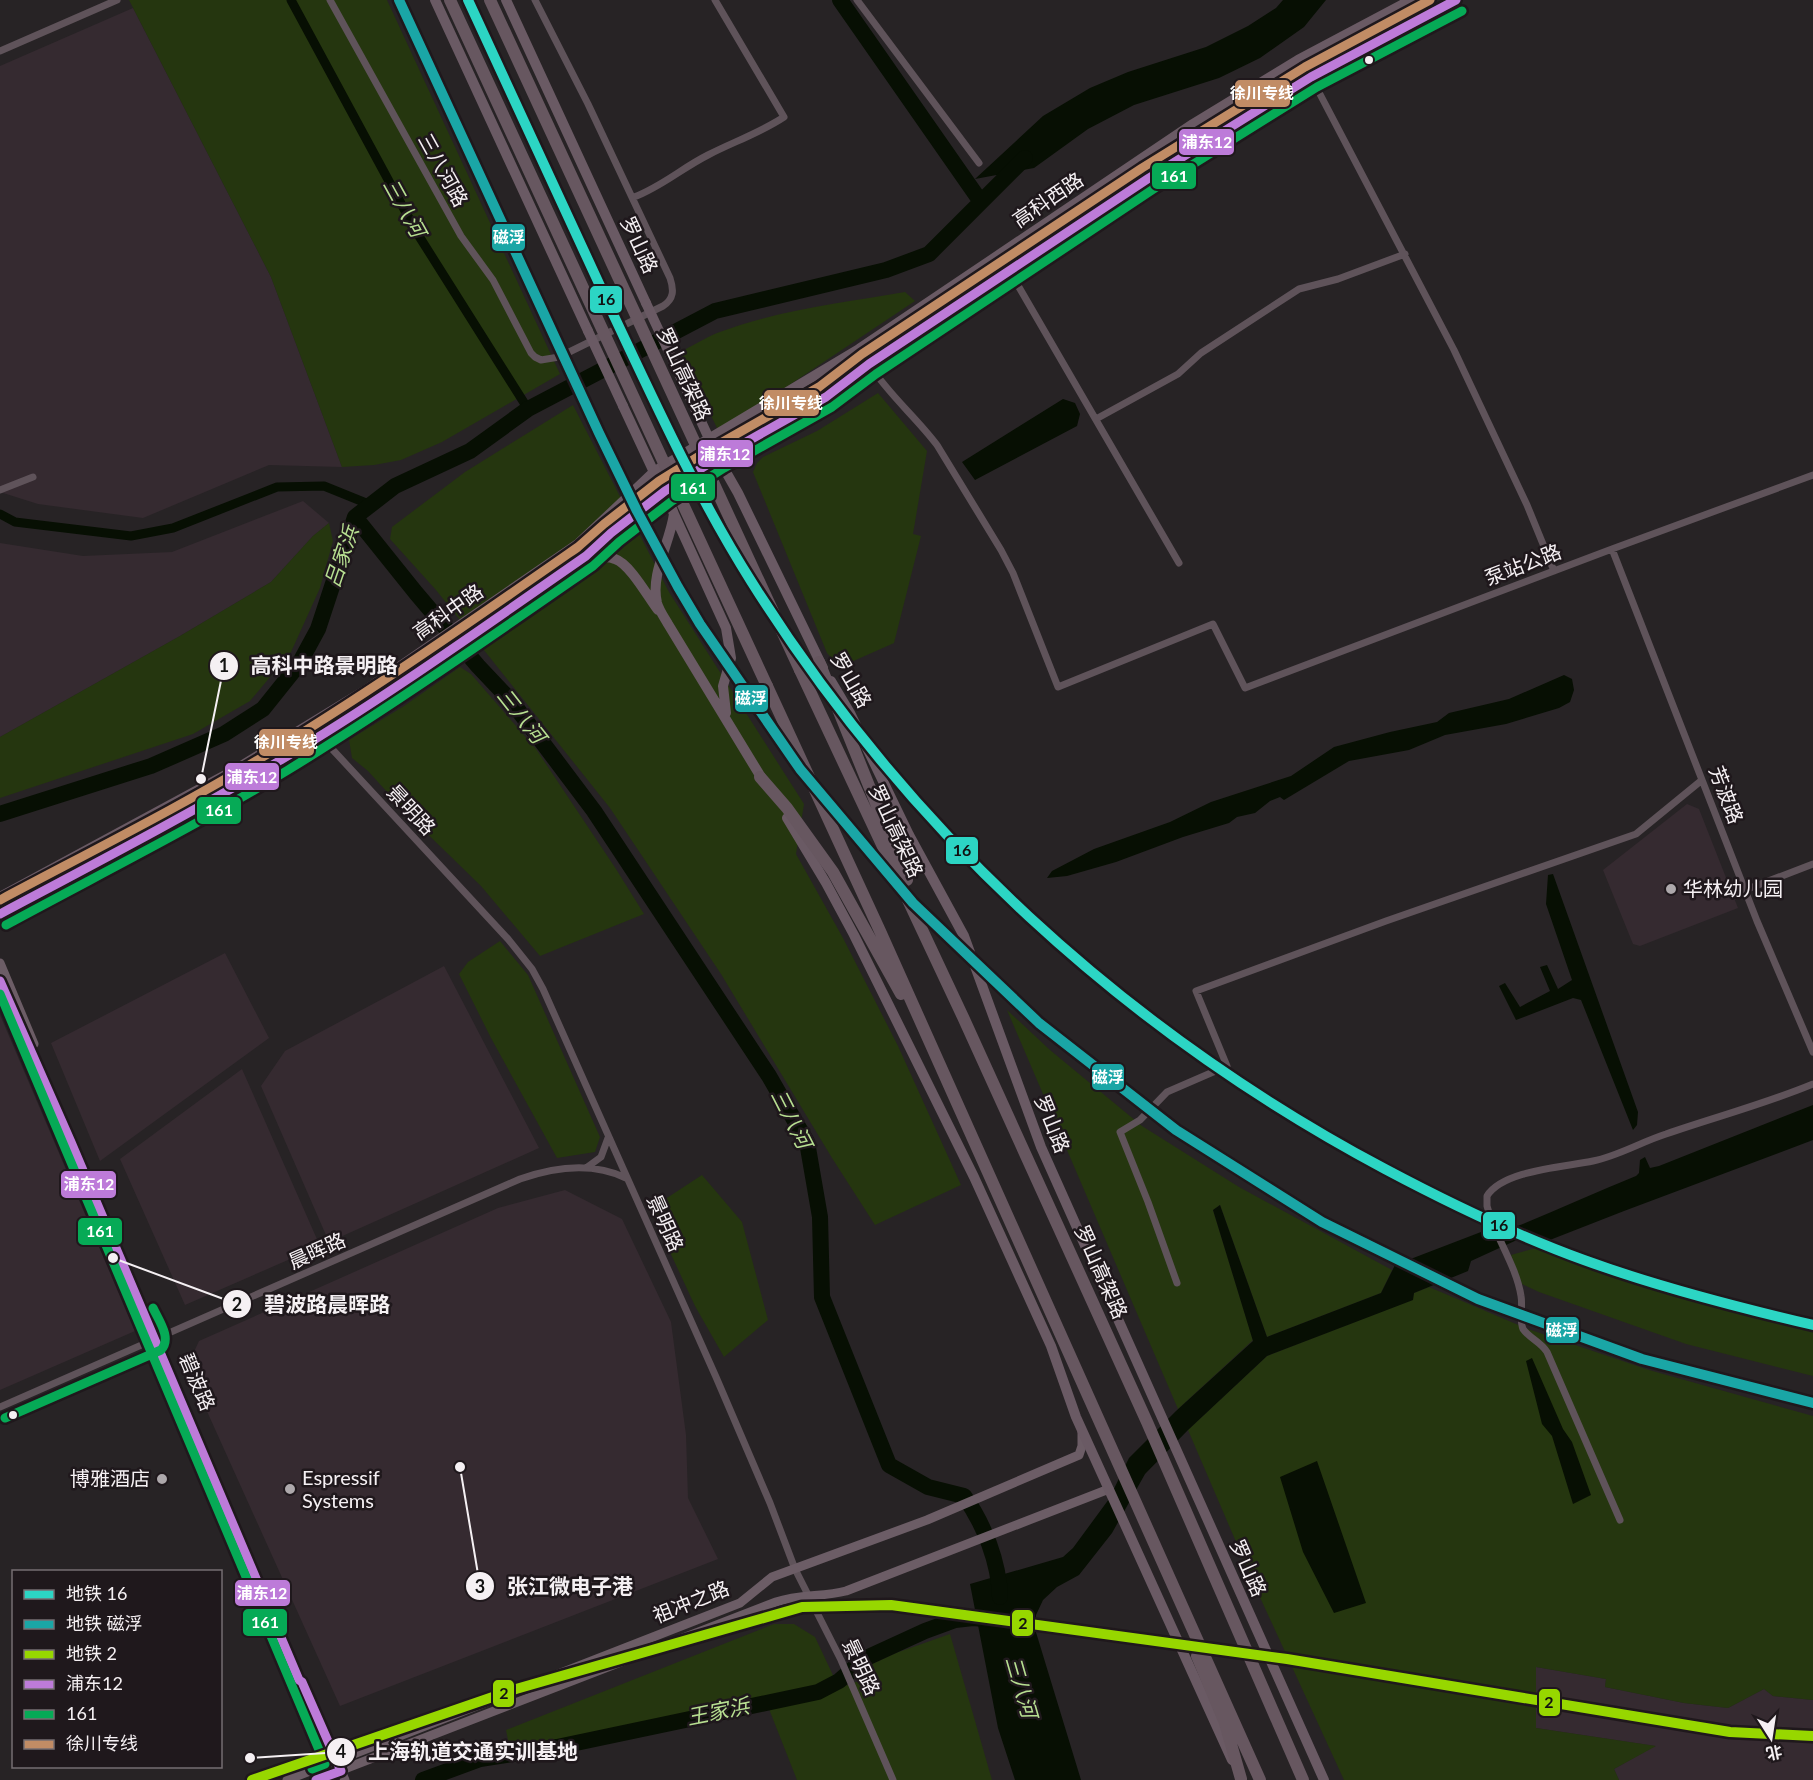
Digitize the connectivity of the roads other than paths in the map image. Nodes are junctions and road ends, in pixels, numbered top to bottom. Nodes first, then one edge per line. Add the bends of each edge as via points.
1 (117, 0) edge
2 (330, 0) edge
3 (435, 0) edge
4 (450, 0) edge
5 (490, 0) edge
6 (506, 0) edge
7 (535, 0) edge
8 (715, 0) edge
9 (857, 0) edge
10 (1411, 0) edge
11 (1456, 0) edge
12 (0, 51) edge
13 (1311, 77) junction
14 (979, 163) dead end
15 (634, 197) junction
16 (1405, 254) junction
17 (1009, 270) junction
18 (869, 364) junction
19 (1096, 419) junction
20 (709, 438) junction
21 (718, 458) junction
22 (655, 471) junction
23 (1813, 475) edge
24 (33, 477) dead end
25 (0, 490) edge
26 (665, 491) junction
27 (674, 514) junction
28 (1612, 549) junction
29 (576, 563) junction
30 (1179, 563) dead end
31 (1554, 571) junction
32 (668, 624) junction
33 (819, 662) junction
34 (727, 719) junction
35 (320, 736) junction
36 (760, 777) junction
37 (1702, 780) junction
38 (1813, 864) edge
39 (1745, 890) junction
40 (0, 897) edge
41 (0, 914) edge
42 (0, 963) edge
43 (0, 981) edge
44 (963, 1017) junction
45 (924, 1032) junction
46 (1813, 1052) edge
47 (1813, 1084) edge
48 (608, 1137) junction
49 (586, 1168) junction
50 (626, 1178) junction
51 (1177, 1283) dead end
52 (156, 1339) junction
53 (0, 1407) edge
54 (1082, 1430) junction
55 (1108, 1489) junction
56 (1620, 1520) dead end
57 (795, 1569) junction
58 (1168, 1573) junction
59 (807, 1595) junction
60 (337, 1761) junction
61 (343, 1775) edge
62 (287, 1780) edge
63 (316, 1780) edge
64 (893, 1780) edge
65 (1241, 1780) edge
66 (1260, 1780) edge
67 (1303, 1780) edge
68 (1324, 1780) edge

1 - 12 street
2 - 15 street, 三八河路 via 461,236 493,280 535,357 542,360 571,353 663,306 672,297 670,278
3 - 22 main road, bridge
4 - 45 highway, bridge
5 - 44 highway, 罗山高架路, bridge
6 - 20 main road, 罗山路, bridge
7 - 15 street
8 - 15 street via 784,117
9 - 14 street
10 - 20 main road, 高科西路 via 1298,60 1193,124 859,349
11 - 13 main road, 高科西路
13 - 16 street
13 - 17 main road, 高科西路
16 - 19 street via 1299,289 1201,353 1178,374
16 - 31 street via 1492,429
17 - 18 main road, 高科西路
17 - 19 street
18 - 21 main road, 高科西路 via 826,397
18 - 31 street, 泵站公路 via 937,445 1001,550 1058,687 1214,624 1245,688
19 - 30 street
20 - 21 main road, 罗山路
20 - 22 main road, 高科中路
21 - 26 main road, 高科中路
21 - 33 main road, 罗山路
22 - 26 main road
22 - 40 main road, 高科中路 via 579,543 363,691 233,771
23 - 28 street, 泵站公路
24 - 25 street
26 - 27 main road
26 - 29 main road, 高科中路
27 - 32 main road via 656,592
27 - 34 main road via 729,638 731,658 723,686
28 - 31 street, 泵站公路
28 - 37 street, 芳波路
29 - 32 main road via 596,558 617,559
29 - 35 main road, 高科中路
32 - 34 main road
33 - 44 highway
33 - 68 main road, 罗山路 via 850,713 909,835 960,928 1027,1114
34 - 36 main road
35 - 41 main road, 高科中路 via 199,808
35 - 48 street, 景明路 via 521,954 543,988
36 - 45 highway via 833,872
36 - 54 main road via 826,883 944,1115 1051,1346
37 - 39 street, 芳波路
37 - 51 street via 1636,834 1196,991 1227,1066 1167,1092 1140,1120 1120,1132
38 - 39 street
39 - 46 street, 芳波路
42 - 52 main road, 碧波路
43 - 52 main road, 碧波路
44 - 67 highway, 罗山高架路 via 1165,1462
45 - 58 highway
47 - 56 street via 1606,1157 1541,1170 1490,1191 1488,1211 1521,1293 1521,1323 1547,1352
48 - 49 street via 601,1157
48 - 50 street, 景明路
49 - 50 street, 晨晖路
49 - 52 street, 晨晖路 via 520,1179
50 - 57 street, 景明路 via 716,1377
52 - 53 street, 晨晖路
52 - 60 main road, 碧波路
54 - 55 main road
54 - 57 main road, 祖冲之路 via 1079,1455 927,1520
55 - 59 main road, 祖冲之路 via 846,1591
55 - 65 main road
57 - 59 street, 景明路
57 - 60 main road, 祖冲之路 via 772,1577 740,1603
58 - 65 highway via 1225,1724
58 - 66 highway
59 - 61 main road, 祖冲之路 via 776,1602
59 - 64 street, 景明路 via 856,1692
60 - 61 main road, 碧波路
60 - 62 main road, 祖冲之路
61 - 63 main road, 祖冲之路

